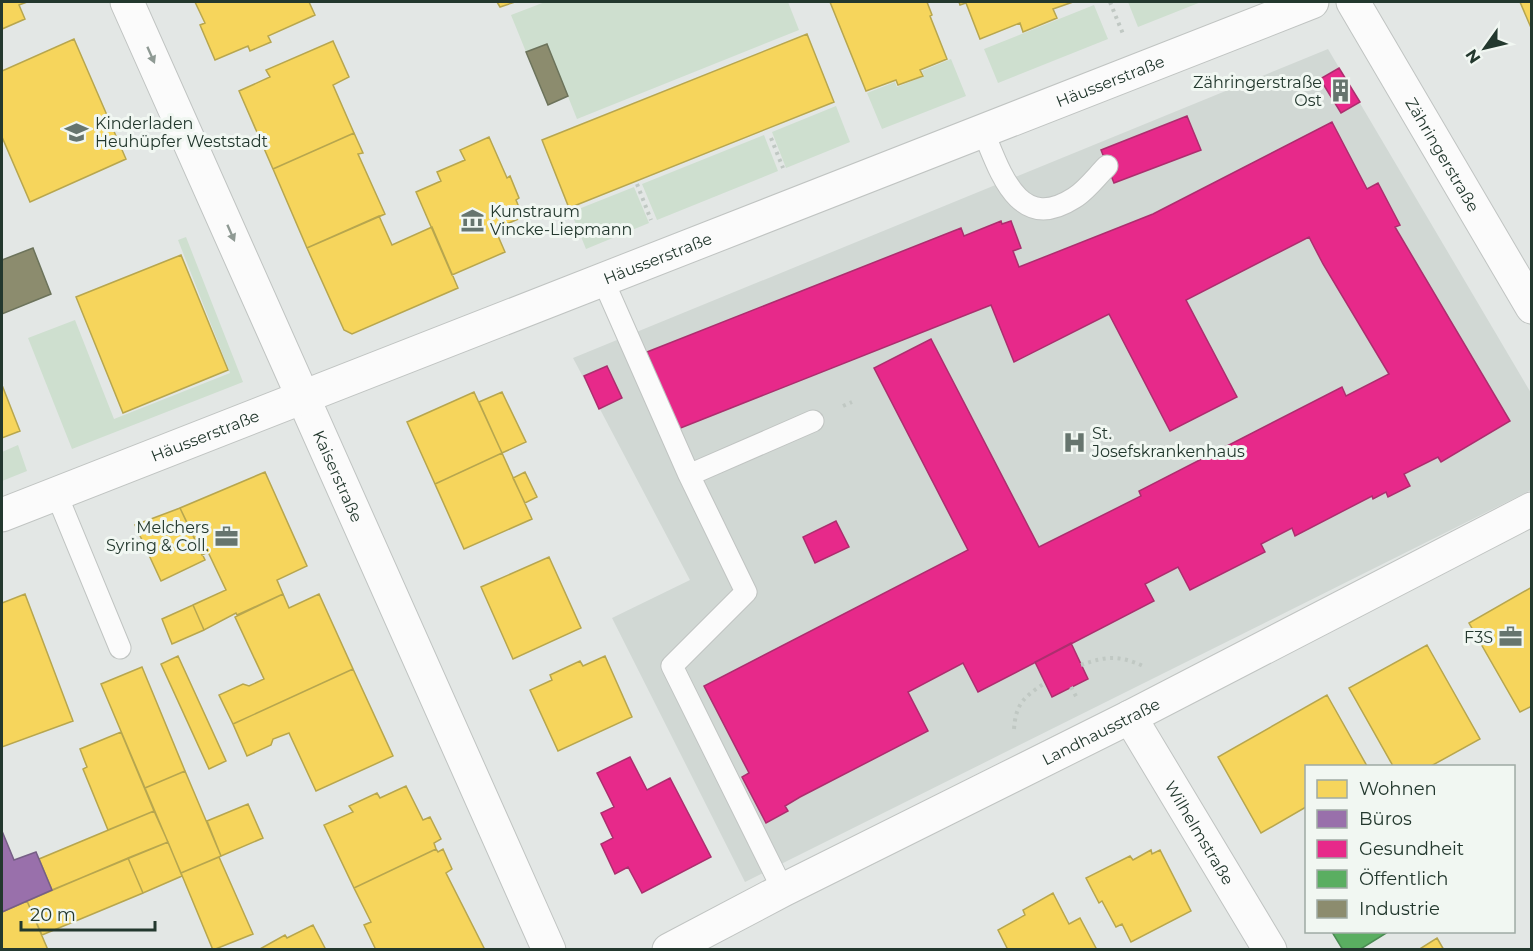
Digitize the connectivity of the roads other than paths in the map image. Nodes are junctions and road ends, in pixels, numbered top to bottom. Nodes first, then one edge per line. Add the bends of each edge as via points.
1 (128, 2) edge
2 (1312, 2) edge
3 (1353, 2) edge
4 (983, 131) junction
5 (1107, 166) dead end
6 (603, 280) junction
7 (1532, 307) edge
8 (304, 397) junction
9 (813, 421) dead end
10 (689, 475) junction
11 (56, 493) junction
12 (1532, 509) edge
13 (2, 514) edge
14 (120, 648) dead end
15 (1130, 717) junction
16 (783, 890) junction
17 (549, 950) edge
18 (669, 950) edge
19 (1270, 950) edge

1 -> 8 street, Kaiserstraße
2 - 4 street, Häusserstraße
3 - 7 street, Zähringerstraße
4 - 5 lane via 1008,188 1031,208 1053,209 1076,198
4 - 6 street, Häusserstraße
6 - 8 street, Häusserstraße
6 - 10 lane
8 - 11 street, Häusserstraße
8 - 17 street, Kaiserstraße
9 - 10 lane
10 - 16 lane via 746,592 672,666
11 - 13 street, Häusserstraße
11 - 14 lane
12 - 15 street, Landhausstraße
15 - 16 street, Landhausstraße
15 - 19 street, Wilhelmstraße
16 - 18 street, Landhausstraße

